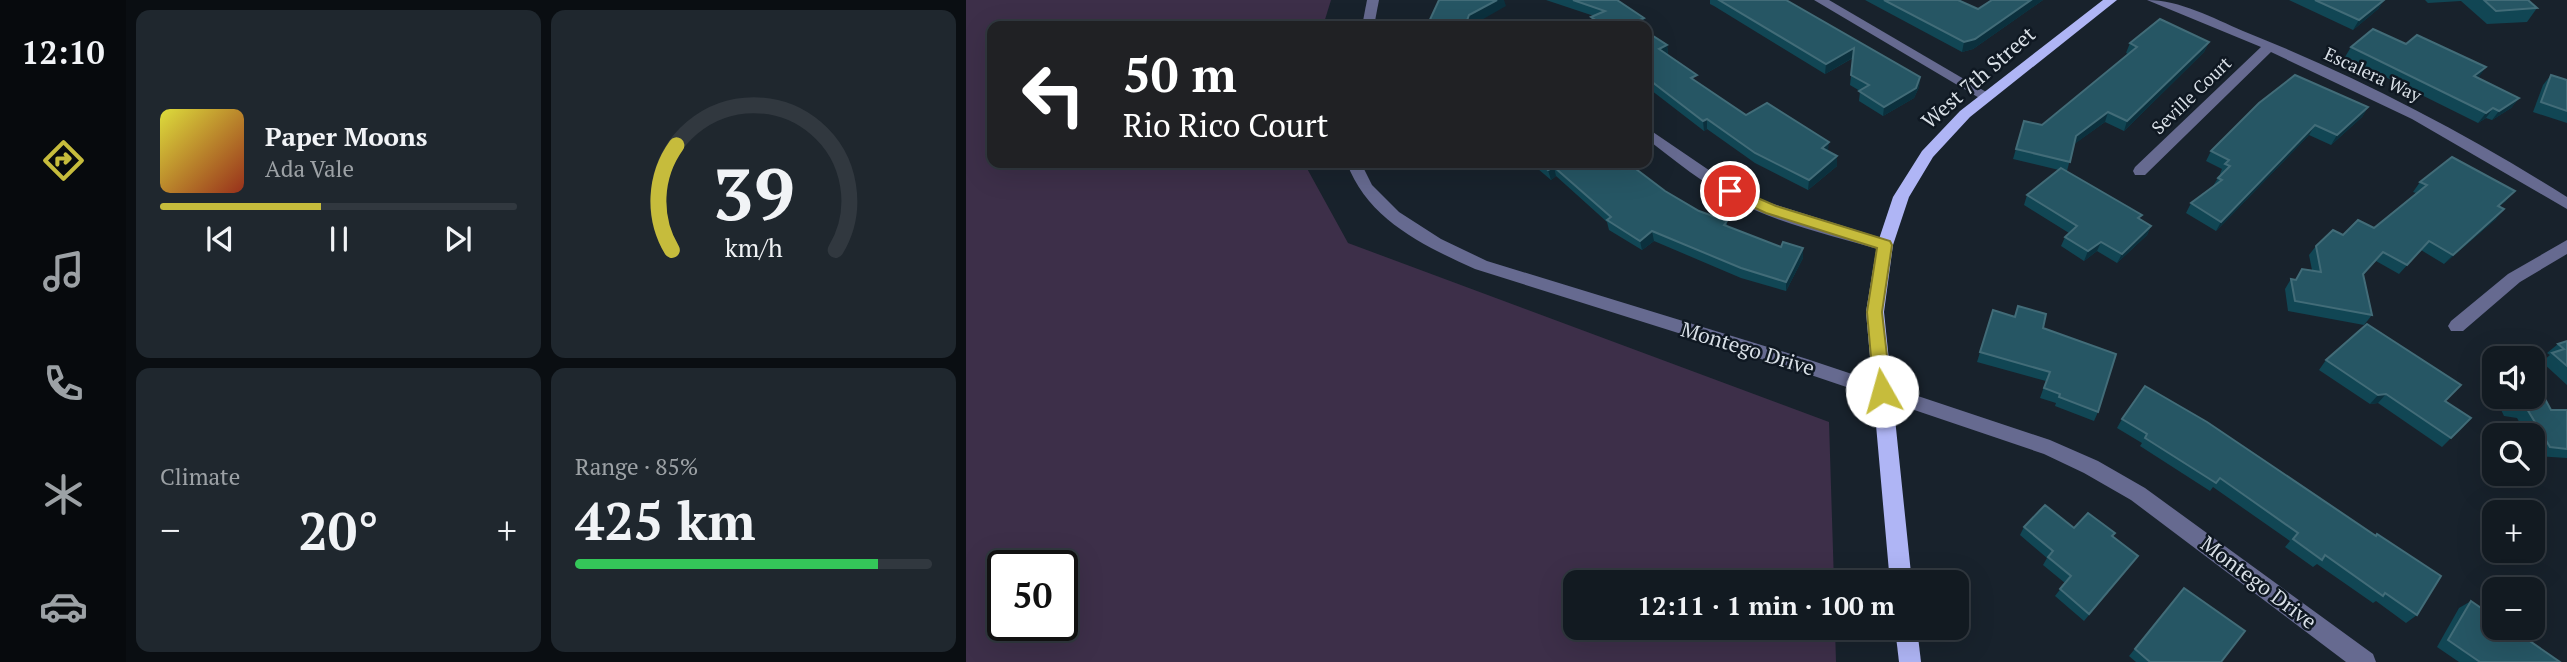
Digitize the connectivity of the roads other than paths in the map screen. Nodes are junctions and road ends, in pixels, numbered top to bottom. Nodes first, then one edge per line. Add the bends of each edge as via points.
1 (1373, 0) edge
2 (1820, 0) edge
3 (2111, 0) edge
4 (2152, 0) edge
5 (1369, 21) edge
6 (2269, 47) junction
7 (1986, 96) junction
8 (1652, 136) edge
9 (1356, 168) edge
10 (2140, 171) dead end
11 (2567, 204) edge
12 (1885, 245) junction
13 (2567, 246) edge
14 (2457, 326) dead end
15 (1882, 391) junction
16 (1900, 570) edge
17 (1907, 640) edge
18 (1910, 662) edge
19 (2365, 662) edge

1 - 5 street
2 - 7 street
3 - 7 main road, West 7th Street
4 - 6 street, Escalera Way
6 - 10 street, Seville Court
6 - 11 street, Escalera Way via 2405,109
7 - 12 main road, West 7th Street via 1943,135 1912,176
8 - 12 street via 1743,198
9 - 15 street, Montego Drive via 1367,190 1397,219 1437,245 1481,265
12 - 15 main road, West 7th Street via 1875,312
13 - 14 street via 2514,278
15 - 16 main road, West 7th Street
15 - 19 street, Montego Drive via 2050,448 2091,467 2178,522
17 - 18 main road

